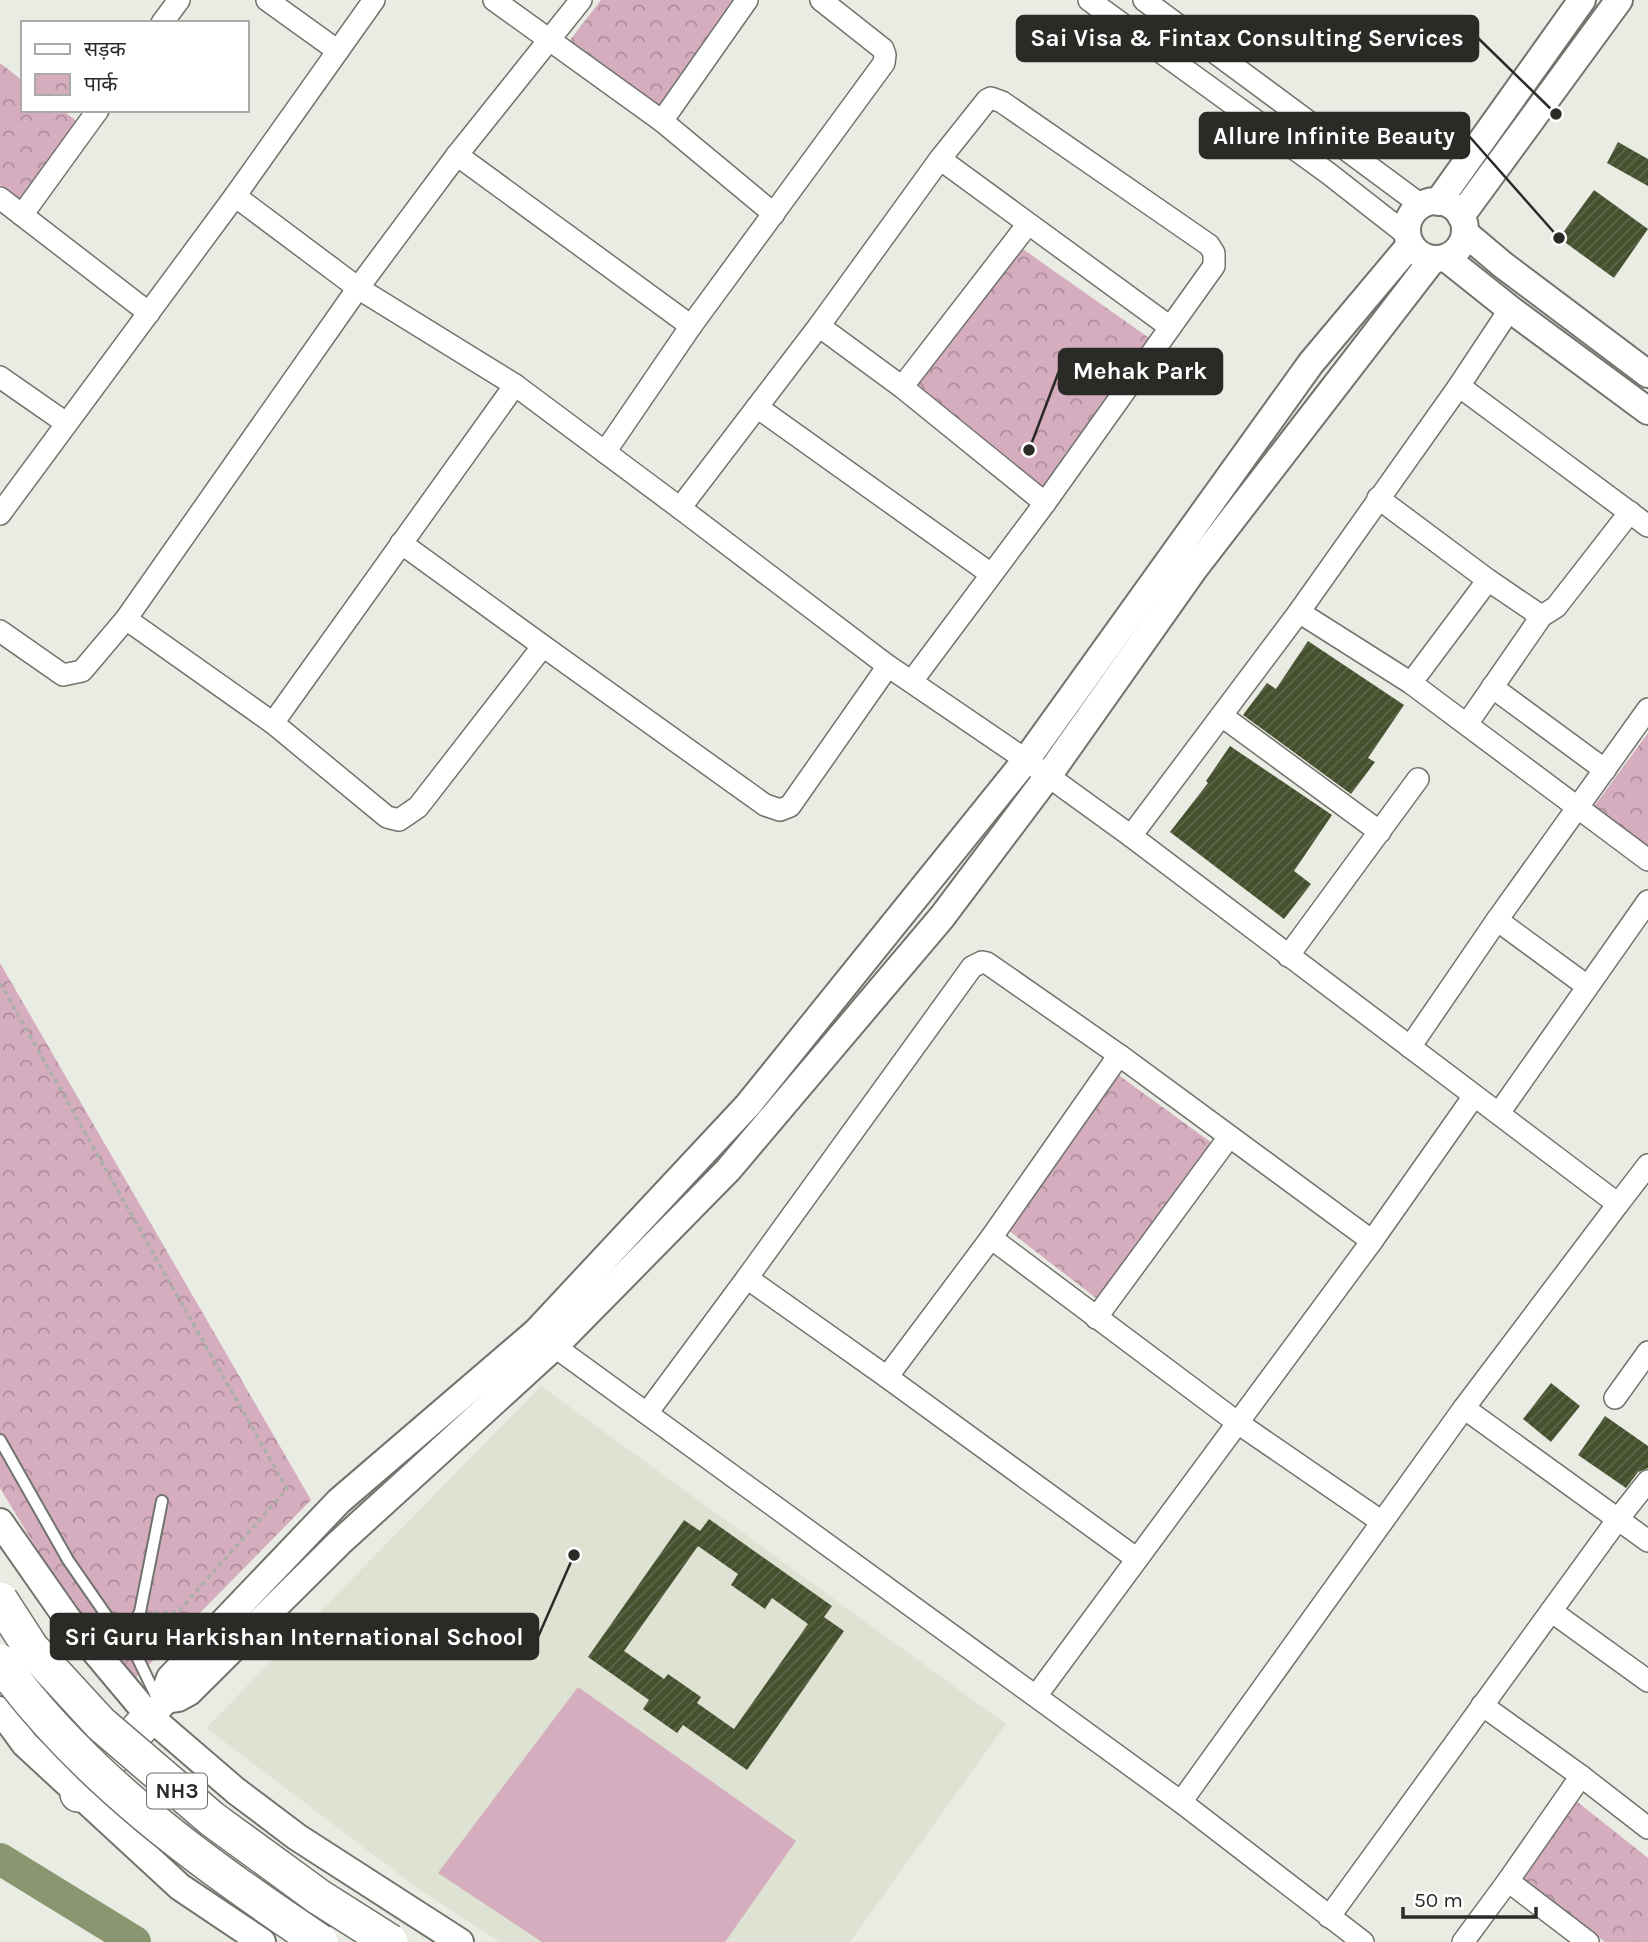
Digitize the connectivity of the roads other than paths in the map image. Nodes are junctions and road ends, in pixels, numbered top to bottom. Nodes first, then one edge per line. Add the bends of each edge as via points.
1 (179, 0) edge
2 (267, 0) edge
3 (374, 0) edge
4 (494, 0) edge
5 (581, 0) edge
6 (747, 0) edge
7 (821, 0) edge
8 (1089, 0) edge
9 (1144, 0) edge
10 (1582, 0) edge
11 (1619, 0) edge
12 (163, 21) edge
13 (550, 41) junction
14 (338, 51) junction
15 (97, 112) edge
16 (662, 121) junction
17 (457, 155) junction
18 (940, 159) junction
19 (235, 196) junction
20 (0, 198) edge
21 (1430, 203) junction
22 (774, 214) junction
23 (22, 215) junction
24 (1028, 224) junction
25 (1463, 224) junction
26 (1408, 239) junction
27 (1439, 258) junction
28 (358, 288) junction
29 (1510, 309) junction
30 (149, 313) junction
31 (691, 326) junction
32 (819, 326) junction
33 (1170, 327) junction
34 (1648, 374) edge
35 (0, 377) edge
36 (514, 386) junction
37 (1459, 386) junction
38 (902, 387) junction
39 (757, 407) junction
40 (1648, 411) edge
41 (66, 423) junction
42 (605, 452) junction
43 (1378, 498) junction
44 (1045, 503) junction
45 (680, 508) junction
46 (1630, 512) junction
47 (0, 514) edge
48 (1648, 526) edge
49 (401, 543) junction
50 (991, 574) junction
51 (1488, 580) junction
52 (1299, 612) junction
53 (1543, 614) junction
54 (126, 619) junction
55 (0, 631) edge
56 (543, 646) junction
57 (888, 666) junction
58 (912, 681) junction
59 (1411, 683) junction
60 (1493, 687) junction
61 (1648, 709) edge
62 (1222, 716) junction
63 (273, 723) junction
64 (1467, 724) junction
65 (1026, 760) junction
66 (1605, 770) junction
67 (1048, 776) junction
68 (1418, 779) dead end
69 (1579, 808) junction
70 (1380, 832) junction
71 (1131, 836) junction
72 (1648, 860) edge
73 (1648, 901) edge
74 (1497, 920) junction
75 (1288, 956) junction
76 (1587, 986) junction
77 (1410, 1047) junction
78 (1119, 1055) junction
79 (1474, 1096) junction
80 (1499, 1113) junction
81 (1229, 1137) junction
82 (1648, 1165) edge
83 (1618, 1204) junction
84 (990, 1238) junction
85 (1373, 1241) junction
86 (747, 1278) junction
87 (1097, 1318) junction
88 (545, 1339) junction
89 (1648, 1352) edge
90 (887, 1377) junction
91 (1615, 1398) dead end
92 (1464, 1408) junction
93 (647, 1413) junction
94 (1238, 1423) junction
95 (0, 1440) edge
96 (1648, 1481) edge
97 (162, 1501) dead end
98 (1618, 1519) junction
99 (0, 1522) edge
100 (1382, 1522) junction
101 (1648, 1541) edge
102 (1137, 1559) junction
103 (0, 1600) edge
104 (1551, 1611) junction
105 (127, 1636) junction
106 (0, 1662) edge
107 (1648, 1681) edge
108 (1036, 1696) junction
109 (1482, 1705) junction
110 (159, 1708) junction
111 (0, 1710) edge
112 (1581, 1776) junction
113 (78, 1794) junction
114 (1181, 1802) junction
115 (1648, 1828) edge
116 (1508, 1881) junction
117 (1329, 1917) junction
118 (262, 1942) edge
119 (320, 1942) edge
120 (390, 1942) edge
121 (460, 1942) edge
122 (1363, 1942) edge
123 (1463, 1942) edge
124 (1588, 1942) edge

1 - 12 street
2 - 14 street
3 - 14 street
4 - 13 street
5 - 13 street
6 - 16 street
7 - 22 street via 886,55
8 - 26 street via 1328,173
9 - 21 street
10 - 21 street
11 - 25 street
13 - 16 street
13 - 17 street
14 - 19 street
15 - 23 street
16 - 22 street
17 - 28 street
17 - 31 street
18 - 24 street
18 - 32 street
18 - 33 street via 987,100 995,99 1209,245 1214,266
19 - 28 street
19 - 30 street
20 - 23 street
21 - 25 street via 1454,207
21 - 26 street via 1412,212
22 - 31 street
23 - 30 street
24 - 33 street
24 - 38 street
25 - 27 street via 1459,249
25 - 34 street via 1503,265
26 - 27 street via 1417,254
26 - 65 street via 1311,363
27 - 29 street
27 - 67 street via 1194,569
28 - 36 street
28 - 54 street
29 - 37 street
29 - 40 street
30 - 41 street
31 - 42 street
32 - 38 street
32 - 39 street
33 - 44 street
35 - 41 street
36 - 42 street
36 - 49 street
37 - 43 street
37 - 46 street
38 - 44 street
39 - 45 street
39 - 50 street
41 - 47 street
42 - 45 street
43 - 51 street
43 - 52 street
44 - 50 street
45 - 57 street
46 - 48 street
46 - 53 street via 1556,607
49 - 56 street
49 - 63 street
50 - 58 street
51 - 53 street
51 - 59 street
52 - 59 street
52 - 62 street
53 - 60 street
54 - 55 street via 82,671 68,675
54 - 63 street
56 - 57 street via 765,805 780,810 790,806
56 - 63 street via 418,807 399,820 380,812
57 - 58 street
58 - 65 street
59 - 64 street
60 - 64 street
60 - 66 street
61 - 66 street
62 - 70 street
62 - 71 street
64 - 69 street
65 - 67 street
65 - 88 street via 748,1105
66 - 69 street
67 - 71 street
67 - 88 street via 942,917 729,1170
68 - 70 street
69 - 72 street
69 - 74 street
70 - 75 street
71 - 75 street
73 - 76 street
74 - 76 street
74 - 77 street
75 - 77 street
76 - 80 street
77 - 79 street
78 - 81 street
78 - 84 street
78 - 86 street via 987,963 977,963
79 - 80 street
79 - 85 street
80 - 83 street
81 - 85 street
81 - 87 street
82 - 83 street
83 - 92 street
84 - 87 street
84 - 90 street
85 - 94 street
86 - 90 street
86 - 93 street
87 - 94 street
88 - 93 street
88 - 110 street via 339,1501 170,1678
89 - 91 street
90 - 102 street
92 - 98 street
92 - 100 street
93 - 108 street
94 - 100 street
94 - 102 street
95 - 105 lane via 68,1560 113,1625
96 - 98 street
97 - 105 lane via 140,1612
98 - 101 street
98 - 104 street
99 - 110 street via 68,1618
100 - 114 street
102 - 108 street
103 - 120 highway, NH3, bridge via 31,1648 101,1724 212,1819
104 - 107 street
104 - 109 street
105 - 110 lane
106 - 119 highway, NH3, bridge via 25,1697 111,1783 161,1826
108 - 114 street
109 - 112 street
109 - 117 street
110 - 113 highway
110 - 121 street via 236,1791 297,1837
111 - 113 street via 25,1744
112 - 115 street
112 - 116 street
113 - 118 street via 180,1887
114 - 117 street
116 - 123 street
116 - 124 street
117 - 122 street

